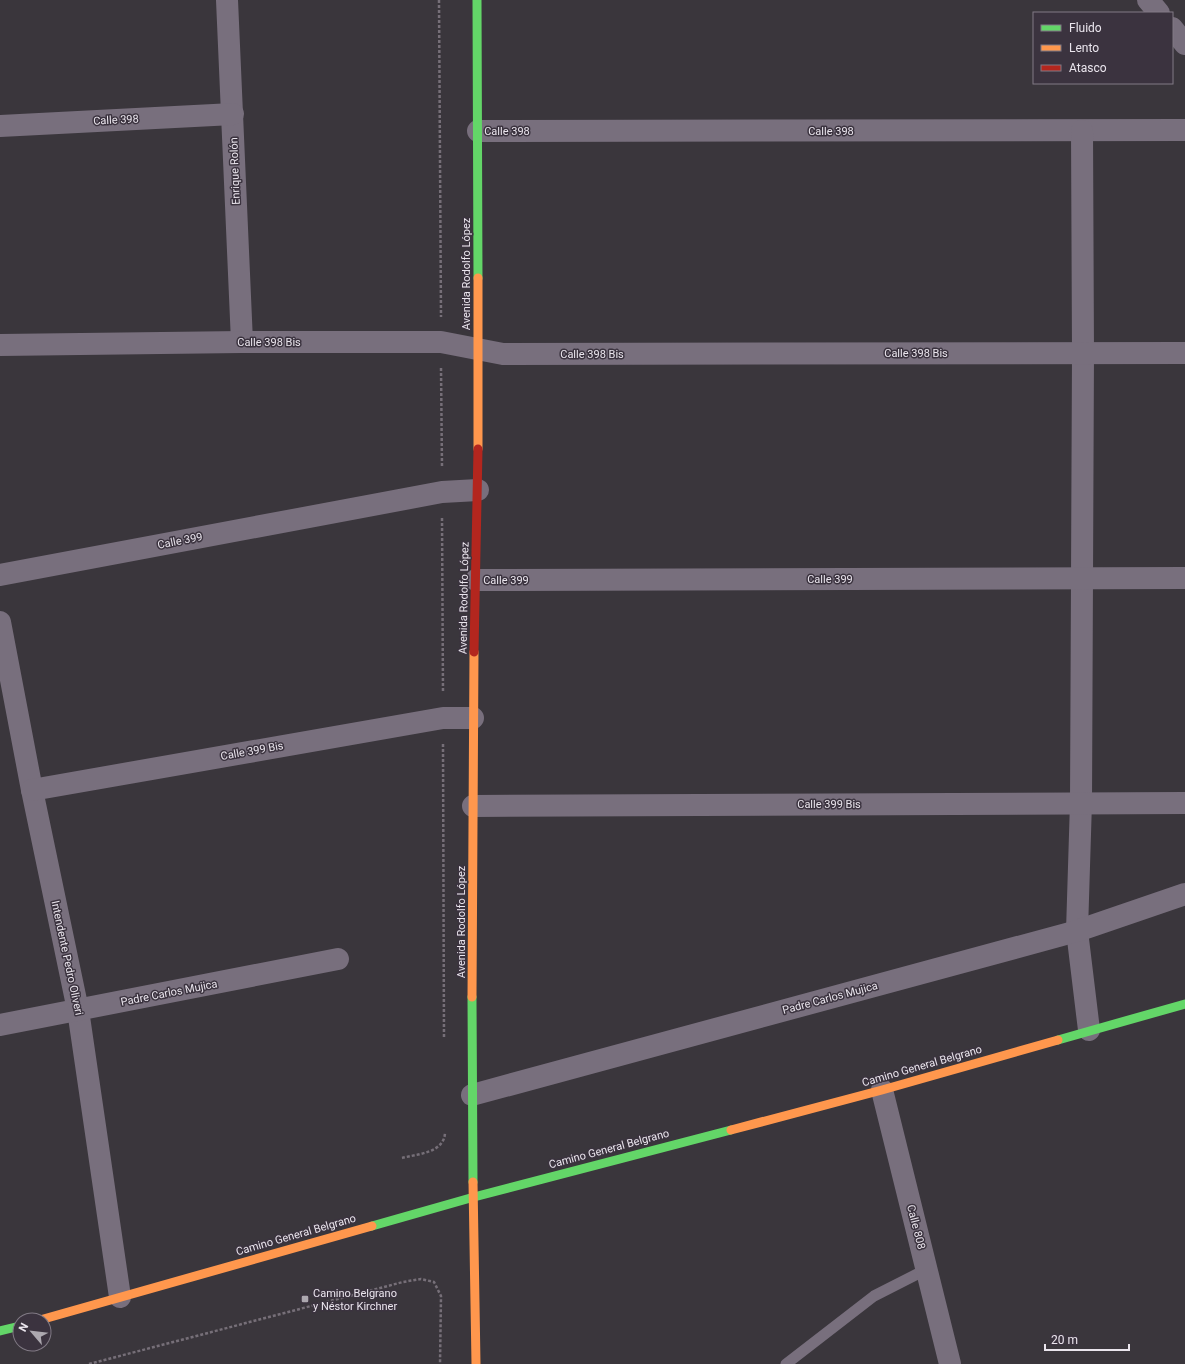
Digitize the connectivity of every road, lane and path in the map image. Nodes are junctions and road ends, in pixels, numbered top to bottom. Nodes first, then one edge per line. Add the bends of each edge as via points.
1 (227, 0) edge
2 (439, 0) edge
3 (477, 0) edge
4 (1148, 0) edge
5 (1158, 12) edge
6 (1173, 29) edge
7 (1185, 44) edge
8 (233, 114) junction
9 (0, 126) edge
10 (1185, 130) edge
11 (478, 131) junction
12 (1082, 131) junction
13 (242, 342) junction
14 (441, 342) junction
15 (0, 345) edge
16 (478, 348) junction
17 (1083, 353) junction
18 (1185, 353) edge
19 (478, 490) junction
20 (442, 492) junction
21 (0, 574) edge
22 (1081, 578) junction
23 (1185, 578) edge
24 (476, 580) junction
25 (0, 622) edge
26 (443, 718) junction
27 (473, 718) junction
28 (32, 790) junction
29 (1081, 802) junction
30 (1185, 803) edge
31 (473, 806) junction
32 (1185, 894) edge
33 (1077, 931) junction
34 (338, 960) dead end
35 (1185, 1004) edge
36 (78, 1010) junction
37 (0, 1025) edge
38 (1089, 1030) junction
39 (444, 1041) dead end
40 (882, 1090) junction
41 (472, 1095) junction
42 (445, 1127) dead end
43 (402, 1158) dead end
44 (474, 1197) junction
45 (927, 1269) junction
46 (120, 1297) junction
47 (52, 1317) edge
48 (12, 1328) edge
49 (0, 1331) edge
50 (90, 1364) edge
51 (440, 1364) edge
52 (476, 1364) edge
53 (786, 1364) edge
54 (950, 1364) edge

1 - 8 street, Enrique Rolón
2 - 14 path
3 - 11 main road, Avenida Rodolfo López
4 - 5 street
6 - 7 street
8 - 9 street, Calle 398
8 - 13 street, Enrique Rolón
10 - 12 street, Calle 398
11 - 12 street, Calle 398
11 - 16 main road, Avenida Rodolfo López
12 - 17 street
13 - 14 street, Calle 398 Bis
13 - 15 street, Calle 398 Bis
14 - 16 street, Calle 398 Bis
14 - 20 path
16 - 17 street, Calle 398 Bis via 503,354
16 - 19 main road, Avenida Rodolfo López
17 - 18 street, Calle 398 Bis
17 - 22 street
19 - 20 street, Calle 399
19 - 24 main road, Avenida Rodolfo López
20 - 21 street, Calle 399
20 - 26 path
22 - 23 street, Calle 399
22 - 24 street, Calle 399
22 - 29 street
24 - 27 main road, Avenida Rodolfo López
25 - 28 street, Intendente Pedro Oliveri
26 - 27 street, Calle 399 Bis
26 - 28 street, Calle 399 Bis
26 - 39 path
27 - 31 main road, Avenida Rodolfo López
28 - 36 street, Intendente Pedro Oliveri
29 - 30 street, Calle 399 Bis
29 - 31 street, Calle 399 Bis
29 - 33 street
31 - 41 main road, Avenida Rodolfo López
32 - 33 street, Padre Carlos Mujica
33 - 38 street
33 - 41 street, Padre Carlos Mujica
34 - 36 street, Padre Carlos Mujica
35 - 38 main road, Camino General Belgrano
36 - 37 street, Padre Carlos Mujica
36 - 46 street, Intendente Pedro Oliveri
38 - 40 main road, Camino General Belgrano
40 - 44 main road, Camino General Belgrano
40 - 45 street, Calle 808
41 - 44 main road, Avenida Rodolfo López
42 - 43 path via 441,1144 434,1150
44 - 46 main road, Camino General Belgrano
44 - 52 main road, Avenida Rodolfo López
45 - 53 lane via 874,1296
45 - 54 street, Calle 808
46 - 47 main road, Camino General Belgrano
48 - 49 main road
50 - 51 path via 421,1279 434,1282 440,1296

